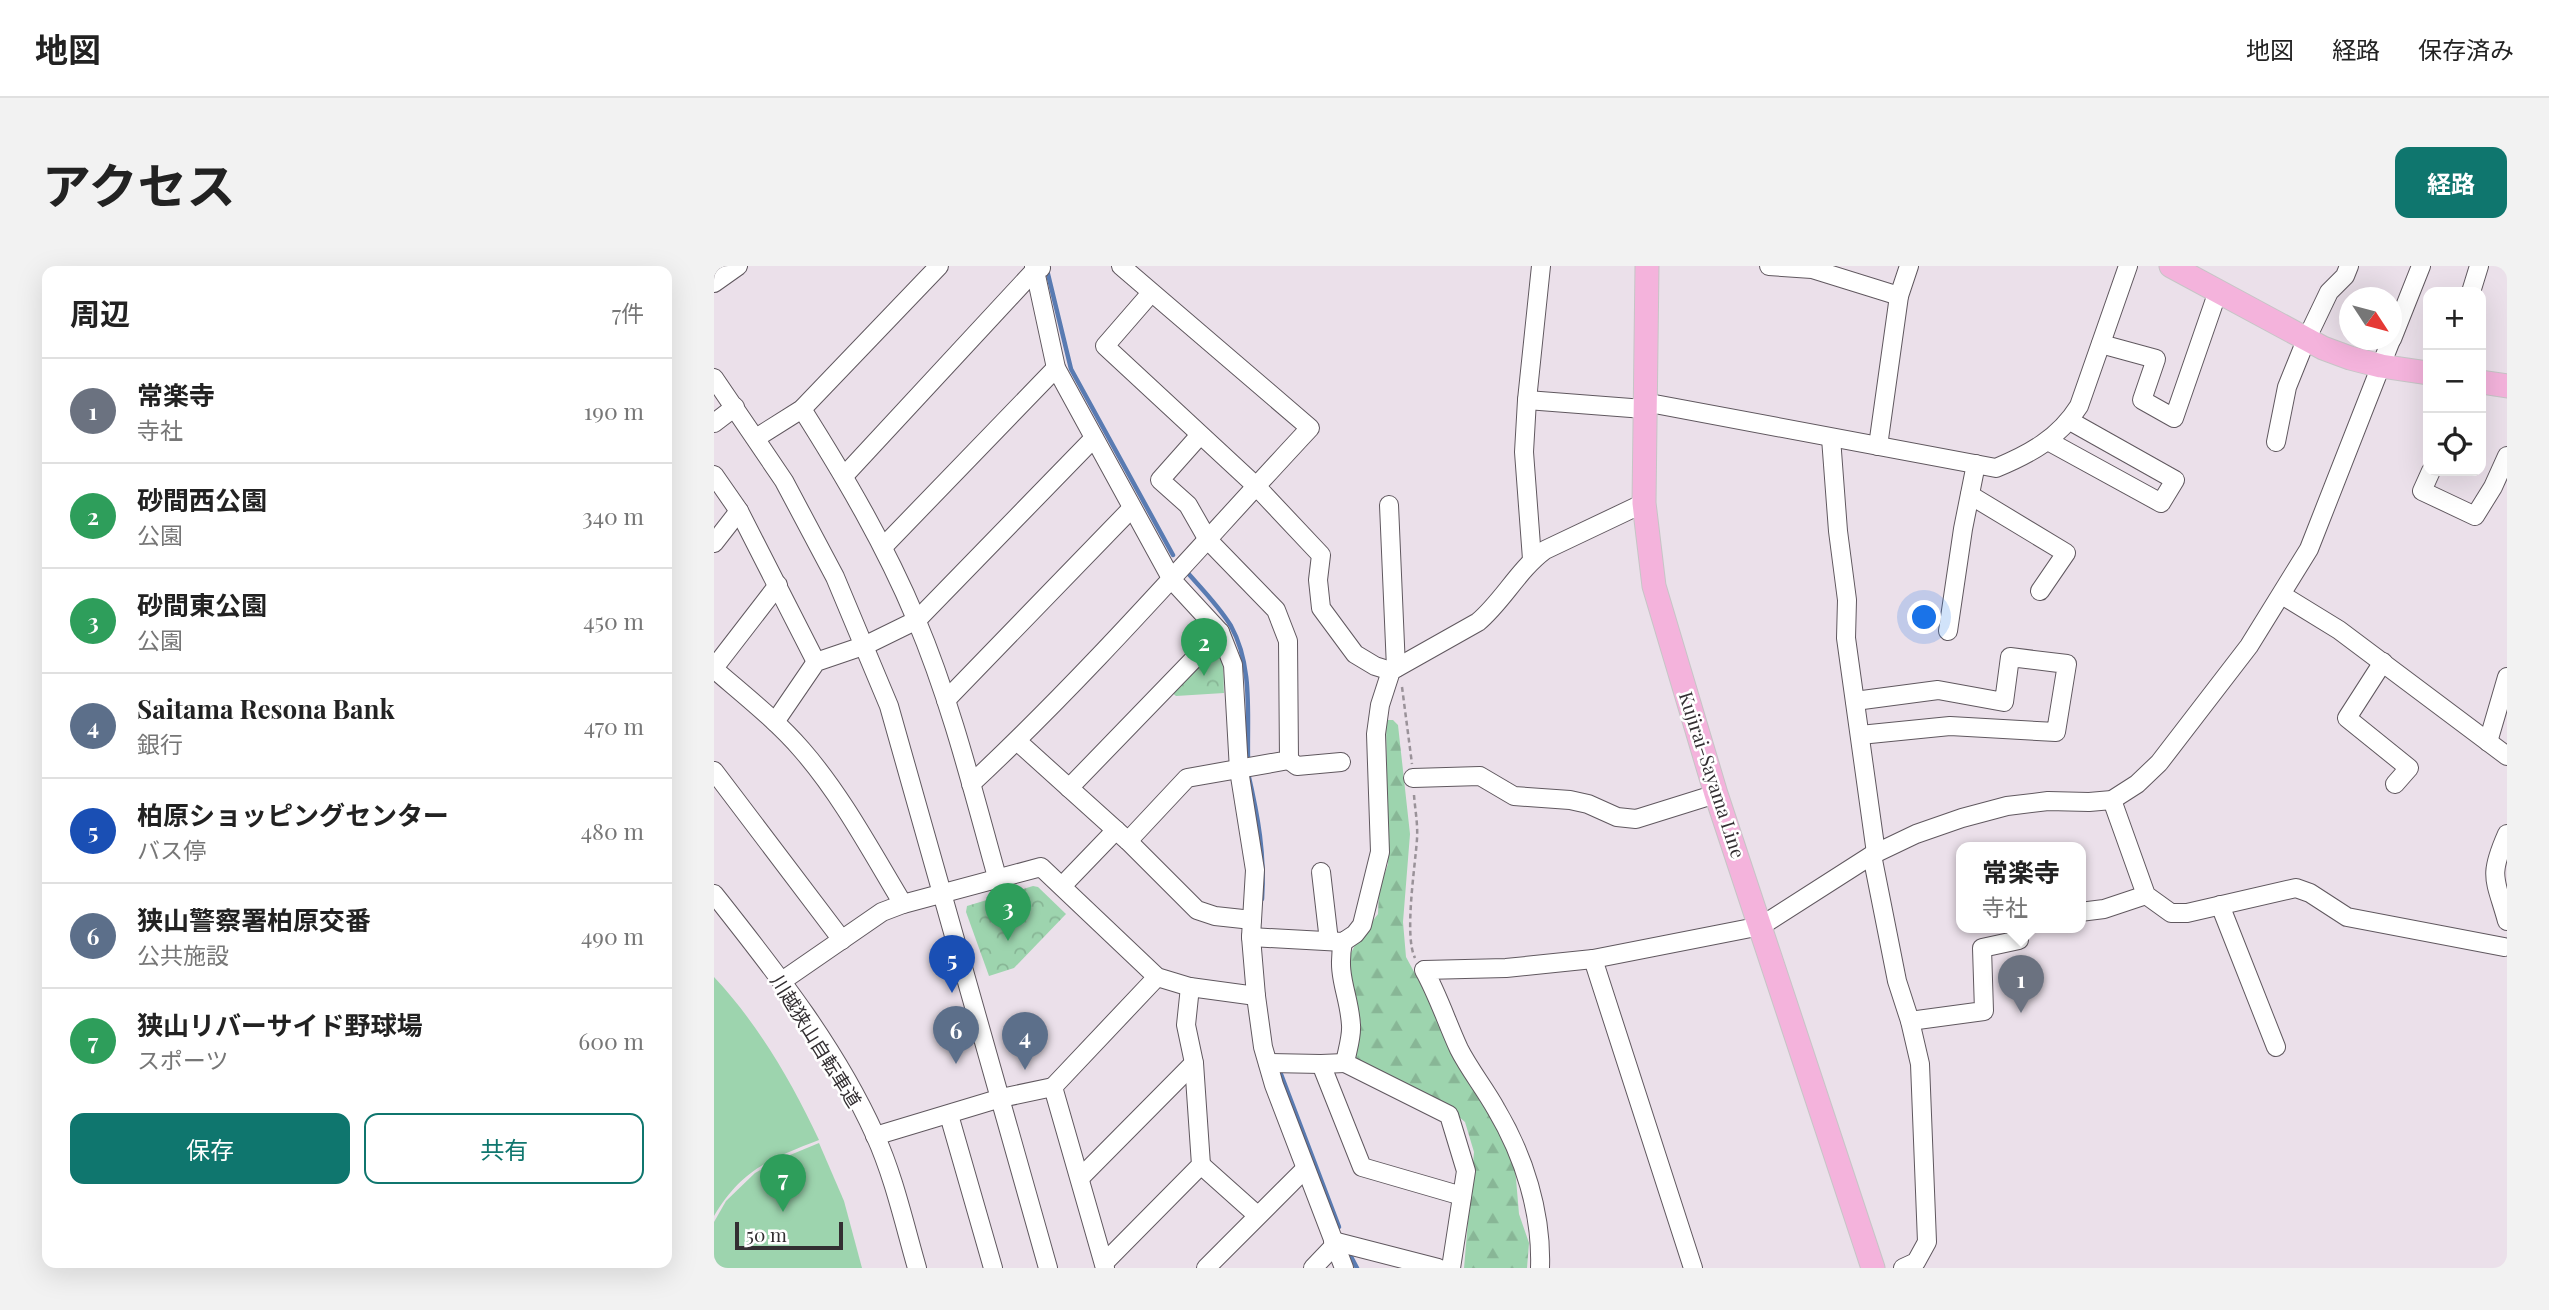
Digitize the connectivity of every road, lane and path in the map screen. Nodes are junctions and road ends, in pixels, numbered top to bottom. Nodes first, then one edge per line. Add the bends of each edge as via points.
1 (737, 266) edge
2 (939, 266) edge
3 (1121, 266) edge
4 (1541, 266) edge
5 (1647, 266) edge
6 (1769, 266) edge
7 (1909, 266) edge
8 (2129, 266) edge
9 (2171, 266) edge
10 (2349, 266) edge
11 (2421, 266) edge
12 (2479, 266) edge
13 (1038, 267) edge
14 (1812, 267) edge
15 (714, 283) edge
16 (2473, 287) edge
17 (2218, 291) junction
18 (1151, 293) junction
19 (1899, 296) junction
20 (2402, 312) edge
21 (2306, 340) junction
22 (2101, 344) junction
23 (2387, 350) edge
24 (2381, 366) junction
25 (1056, 368) junction
26 (2423, 372) edge
27 (714, 378) edge
28 (2486, 383) edge
29 (2507, 386) edge
30 (1527, 400) junction
31 (1644, 406) junction
32 (735, 407) junction
33 (802, 409) junction
34 (2070, 421) junction
35 (714, 423) edge
36 (1200, 435) junction
37 (756, 438) junction
38 (1094, 438) junction
39 (1831, 438) junction
40 (2048, 441) junction
41 (2276, 442) dead end
42 (1878, 446) junction
43 (2507, 456) edge
44 (1976, 464) junction
45 (714, 475) edge
46 (844, 475) junction
47 (2429, 476) edge
48 (1256, 486) junction
49 (1970, 495) junction
50 (1644, 503) junction
51 (1389, 505) dead end
52 (1132, 508) junction
53 (739, 511) junction
54 (1208, 540) junction
55 (714, 543) edge
56 (883, 547) junction
57 (1532, 559) junction
58 (1172, 580) junction
59 (778, 585) junction
60 (2039, 591) dead end
61 (2282, 594) junction
62 (917, 620) junction
63 (1948, 631) dead end
64 (1220, 632) junction
65 (866, 645) junction
66 (816, 662) junction
67 (2383, 662) junction
68 (714, 669) edge
69 (1393, 669) junction
70 (2507, 677) edge
71 (946, 700) junction
72 (1855, 701) junction
73 (775, 722) junction
74 (1860, 735) junction
75 (1017, 741) junction
76 (2488, 742) junction
77 (2507, 756) edge
78 (1289, 760) junction
79 (1341, 762) dead end
80 (1239, 770) junction
81 (714, 771) edge
82 (1413, 778) junction
83 (971, 784) junction
84 (2395, 784) dead end
85 (1069, 788) junction
86 (1717, 794) junction
87 (2112, 800) junction
88 (2507, 834) edge
89 (1122, 836) junction
90 (1874, 854) junction
91 (1321, 872) dead end
92 (997, 877) junction
93 (1063, 885) junction
94 (714, 894) edge
95 (944, 894) junction
96 (2146, 895) junction
97 (902, 904) junction
98 (2220, 905) junction
99 (2086, 911) edge
100 (2507, 921) edge
101 (1761, 926) junction
102 (1252, 929) junction
103 (2018, 933) edge
104 (842, 940) junction
105 (1336, 942) junction
106 (2506, 946) edge
107 (1593, 959) junction
108 (1424, 970) junction
109 (1157, 977) junction
110 (782, 981) junction
111 (1190, 987) junction
112 (1256, 996) junction
113 (1910, 1021) junction
114 (2276, 1047) dead end
115 (1194, 1063) junction
116 (1268, 1063) junction
117 (1345, 1063) junction
118 (1321, 1064) junction
119 (1053, 1087) junction
120 (1002, 1098) junction
121 (949, 1115) junction
122 (875, 1136) junction
123 (1201, 1165) junction
124 (1305, 1169) junction
125 (1080, 1178) junction
126 (1462, 1196) junction
127 (1257, 1216) junction
128 (1334, 1243) junction
129 (1104, 1266) edge
130 (917, 1268) edge
131 (993, 1268) edge
132 (1048, 1268) edge
133 (1206, 1268) edge
134 (1313, 1268) edge
135 (1344, 1268) edge
136 (1438, 1268) edge
137 (1451, 1268) edge
138 (1540, 1268) edge
139 (1693, 1268) edge
140 (1873, 1268) edge
141 (1903, 1268) edge

1 - 15 street
2 - 33 street
3 - 18 street
4 - 30 street
5 - 31 main road, Kujirai-Sayama Line
6 - 14 street
7 - 19 street
8 - 22 street
9 - 17 main road
10 - 21 street via 2329,292
11 - 20 street
12 - 16 street
13 - 25 street
13 - 46 street
14 - 19 street
17 - 21 main road
17 - 22 street via 2174,418 2142,400 2156,359
18 - 36 street via 1105,346
18 - 48 street via 1310,428
19 - 42 street
21 - 24 main road
21 - 41 street via 2287,387
22 - 34 street
23 - 24 street
24 - 26 main road
24 - 61 street via 2309,549
25 - 38 street
25 - 56 street
27 - 32 street
28 - 29 main road
30 - 31 street
30 - 57 street via 1524,452
31 - 39 street
31 - 50 main road, Kujirai-Sayama Line
32 - 35 street
32 - 37 street
33 - 37 street
33 - 46 street
34 - 40 street
34 - 40 street via 2175,480 2161,503
36 - 48 street
36 - 54 street via 1160,480 1188,505
37 - 65 street via 784,481
38 - 52 street
38 - 62 street
39 - 42 street
39 - 72 street
40 - 44 street via 1996,468
42 - 44 street
43 - 47 street via 2475,516 2422,491
44 - 49 street
45 - 53 street
46 - 56 street
48 - 54 street
48 - 69 street via 1321,555 1321,608 1333,626 1355,654 1375,666
49 - 60 street via 2066,553
49 - 63 street
50 - 57 street
50 - 86 main road, Kujirai-Sayama Line via 1654,586
51 - 69 street
52 - 58 street
52 - 71 street
53 - 55 street
53 - 59 street
54 - 58 street
54 - 78 street via 1276,610 1288,641
56 - 62 street
57 - 69 street via 1478,622
58 - 64 street
58 - 75 street
59 - 66 street
59 - 68 street
61 - 67 street
61 - 87 street via 2249,646 2160,763
62 - 65 street
62 - 71 street
64 - 80 street via 1233,665
64 - 85 street
65 - 66 street
65 - 95 street via 902,748
66 - 73 street
67 - 76 street
67 - 84 street via 2347,718 2409,768
68 - 73 street
69 - 82 path via 1402,684
69 - 105 street via 1376,734 1380,852 1362,925 1355,934
70 - 76 street
71 - 83 street
72 - 74 street
72 - 74 street via 1938,690 2004,702 2010,657 2067,664 2056,732 1950,726
73 - 97 street via 803,751 850,815
74 - 90 street
75 - 83 street
75 - 85 street
76 - 77 street
78 - 79 street via 1297,766
78 - 80 street
80 - 89 street via 1187,778
80 - 102 street via 1255,870
81 - 104 street
82 - 86 street via 1480,776 1514,796 1570,800 1626,819
82 - 108 path via 1417,835 1408,934 1413,956
83 - 92 street
85 - 89 street
86 - 101 main road, Kujirai-Sayama Line
87 - 90 street via 2007,806 1950,822
87 - 96 street
88 - 100 street via 2493,878
89 - 93 street
89 - 102 street via 1197,910
90 - 101 street
90 - 113 street via 1897,981
91 - 105 street
92 - 93 street via 1041,867
92 - 95 street
93 - 109 street
94 - 110 street
95 - 97 street
95 - 120 street
96 - 98 street via 2171,913
96 - 99 street
97 - 104 street
98 - 106 street via 2296,888 2347,917
98 - 114 street
101 - 107 street
101 - 140 main road, Kujirai-Sayama Line
102 - 105 street
102 - 112 street
103 - 113 street via 2019,940 1982,948 1984,1011
104 - 110 street
105 - 117 street via 1351,1026
107 - 108 street
107 - 139 street
108 - 138 street via 1460,1051 1520,1152 1541,1239
109 - 111 street
109 - 119 street
110 - 122 street via 845,1076
111 - 112 street
111 - 115 street via 1186,1025
112 - 116 street
113 - 141 street via 1920,1064 1927,1242 1916,1262
115 - 123 street
115 - 125 street
116 - 118 street
116 - 124 street
117 - 118 street
117 - 126 street via 1449,1115 1466,1171
118 - 126 street via 1362,1167
119 - 120 street
119 - 125 street
120 - 121 street
120 - 132 street
121 - 122 street
121 - 131 street
122 - 130 street
123 - 127 street
123 - 129 street
124 - 127 street
124 - 128 street
125 - 129 street
126 - 137 street
127 - 133 street
128 - 134 street
128 - 135 street
128 - 136 street

